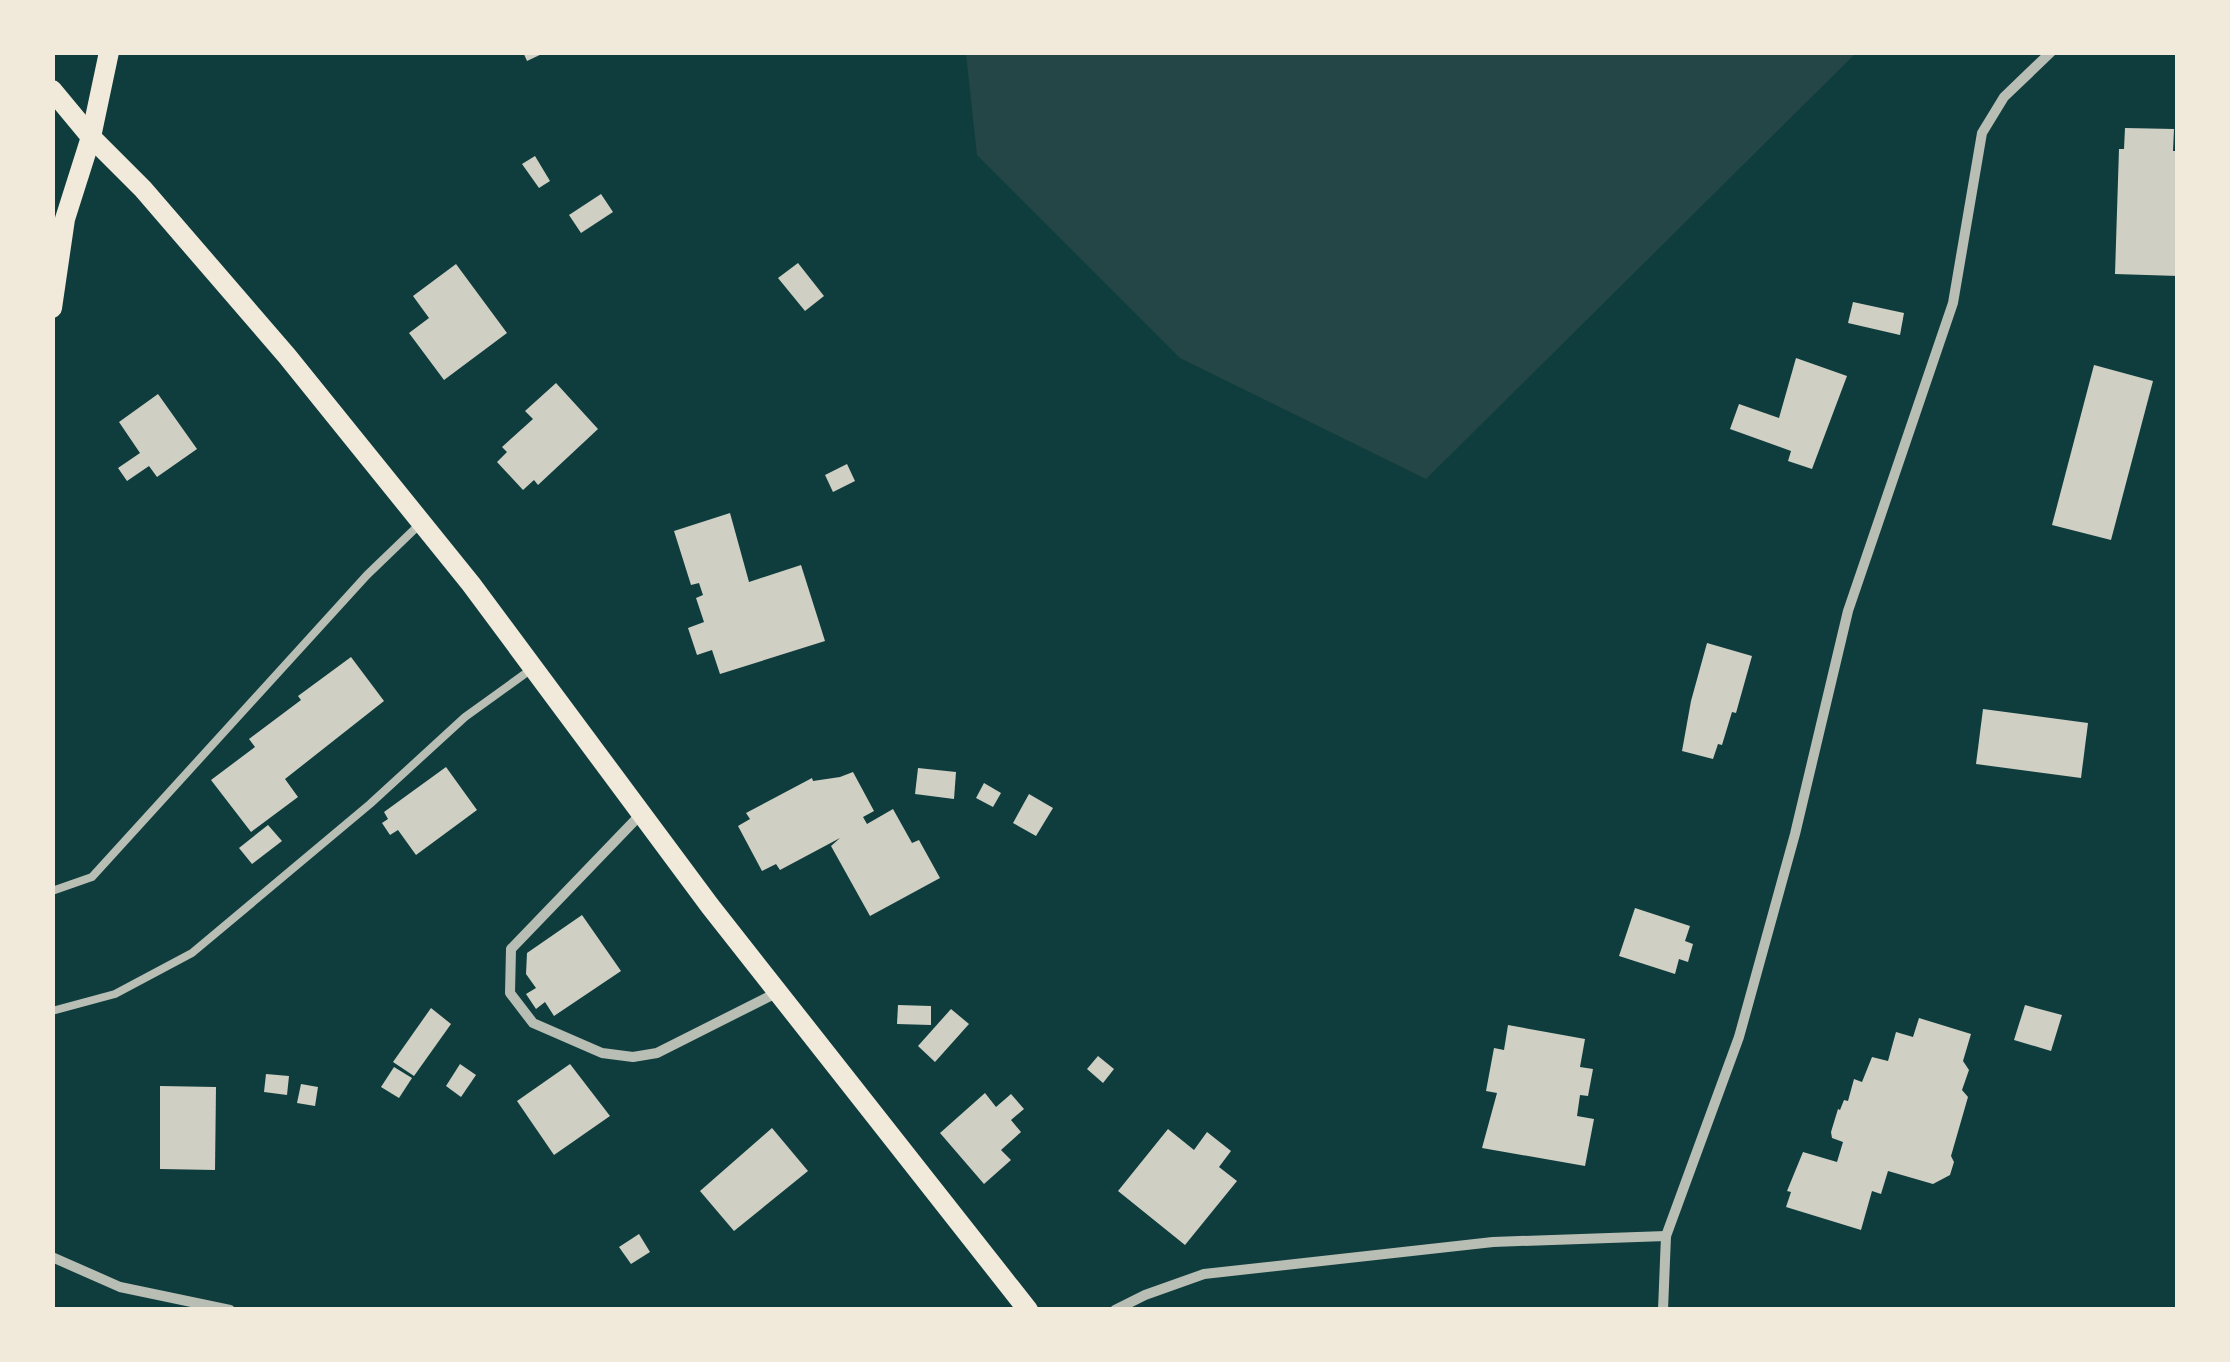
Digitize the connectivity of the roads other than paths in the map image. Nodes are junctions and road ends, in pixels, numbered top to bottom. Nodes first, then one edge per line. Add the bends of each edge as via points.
1 (109, 52) edge
2 (2052, 52) edge
3 (52, 90) edge
4 (91, 137) junction
5 (53, 297) edge
6 (52, 308) edge
7 (421, 523) junction
8 (533, 668) junction
9 (641, 814) junction
10 (52, 891) edge
11 (778, 992) junction
12 (52, 1011) edge
13 (1666, 1236) junction
14 (52, 1257) edge
15 (230, 1310) edge
16 (1028, 1310) edge
17 (1115, 1310) edge
18 (1663, 1310) edge

1 - 4 main road
2 - 13 street via 2004,97 1982,133 1953,303 1848,611 1739,1037
3 - 4 main road
4 - 5 main road via 65,219
4 - 7 main road via 287,356
5 - 6 main road
7 - 8 main road
7 - 10 lane via 92,876
8 - 9 main road
8 - 12 lane via 465,717 192,953 115,994
9 - 11 main road
9 - 11 street via 510,949 510,992 533,1023 602,1052 634,1057 657,1053
11 - 16 main road
13 - 17 street via 1493,1242 1204,1274
13 - 18 street
14 - 15 street via 120,1287

